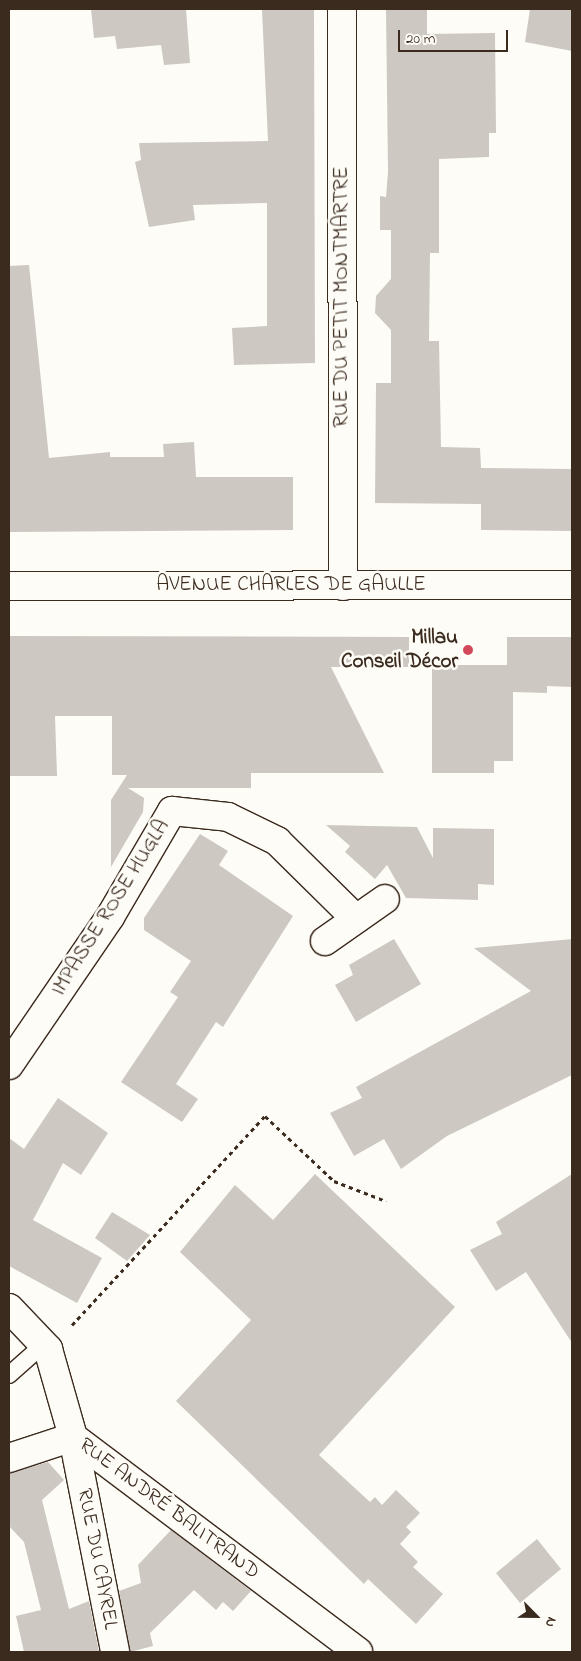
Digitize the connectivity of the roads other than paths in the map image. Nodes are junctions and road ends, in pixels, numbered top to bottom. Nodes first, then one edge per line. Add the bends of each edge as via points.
1 (342, 9) edge
2 (572, 585) edge
3 (9, 586) edge
4 (343, 586) junction
5 (385, 899) dead end
6 (356, 919) junction
7 (325, 941) dead end
8 (9, 1065) edge
9 (9, 1308) edge
10 (46, 1346) junction
11 (9, 1375) edge
12 (73, 1437) junction
13 (9, 1458) edge
14 (115, 1652) edge
15 (358, 1652) edge

1 - 4 street, RUE DU PETIT MONTMARTRE
2 - 4 street, AVENUE CHARLES DE GAULLE
3 - 4 street, AVENUE CHARLES DE GAULLE
5 - 6 street
6 - 7 street
6 - 8 street, IMPASSE ROSE HUGLA via 320,879 277,841 228,817 172,811 110,917
9 - 10 street, RUE ANDRÉ BALITRAND
10 - 11 lane
10 - 12 street, RUE ANDRÉ BALITRAND
12 - 13 street
12 - 14 street, RUE DU CAYREL
12 - 15 street, RUE ANDRÉ BALITRAND

